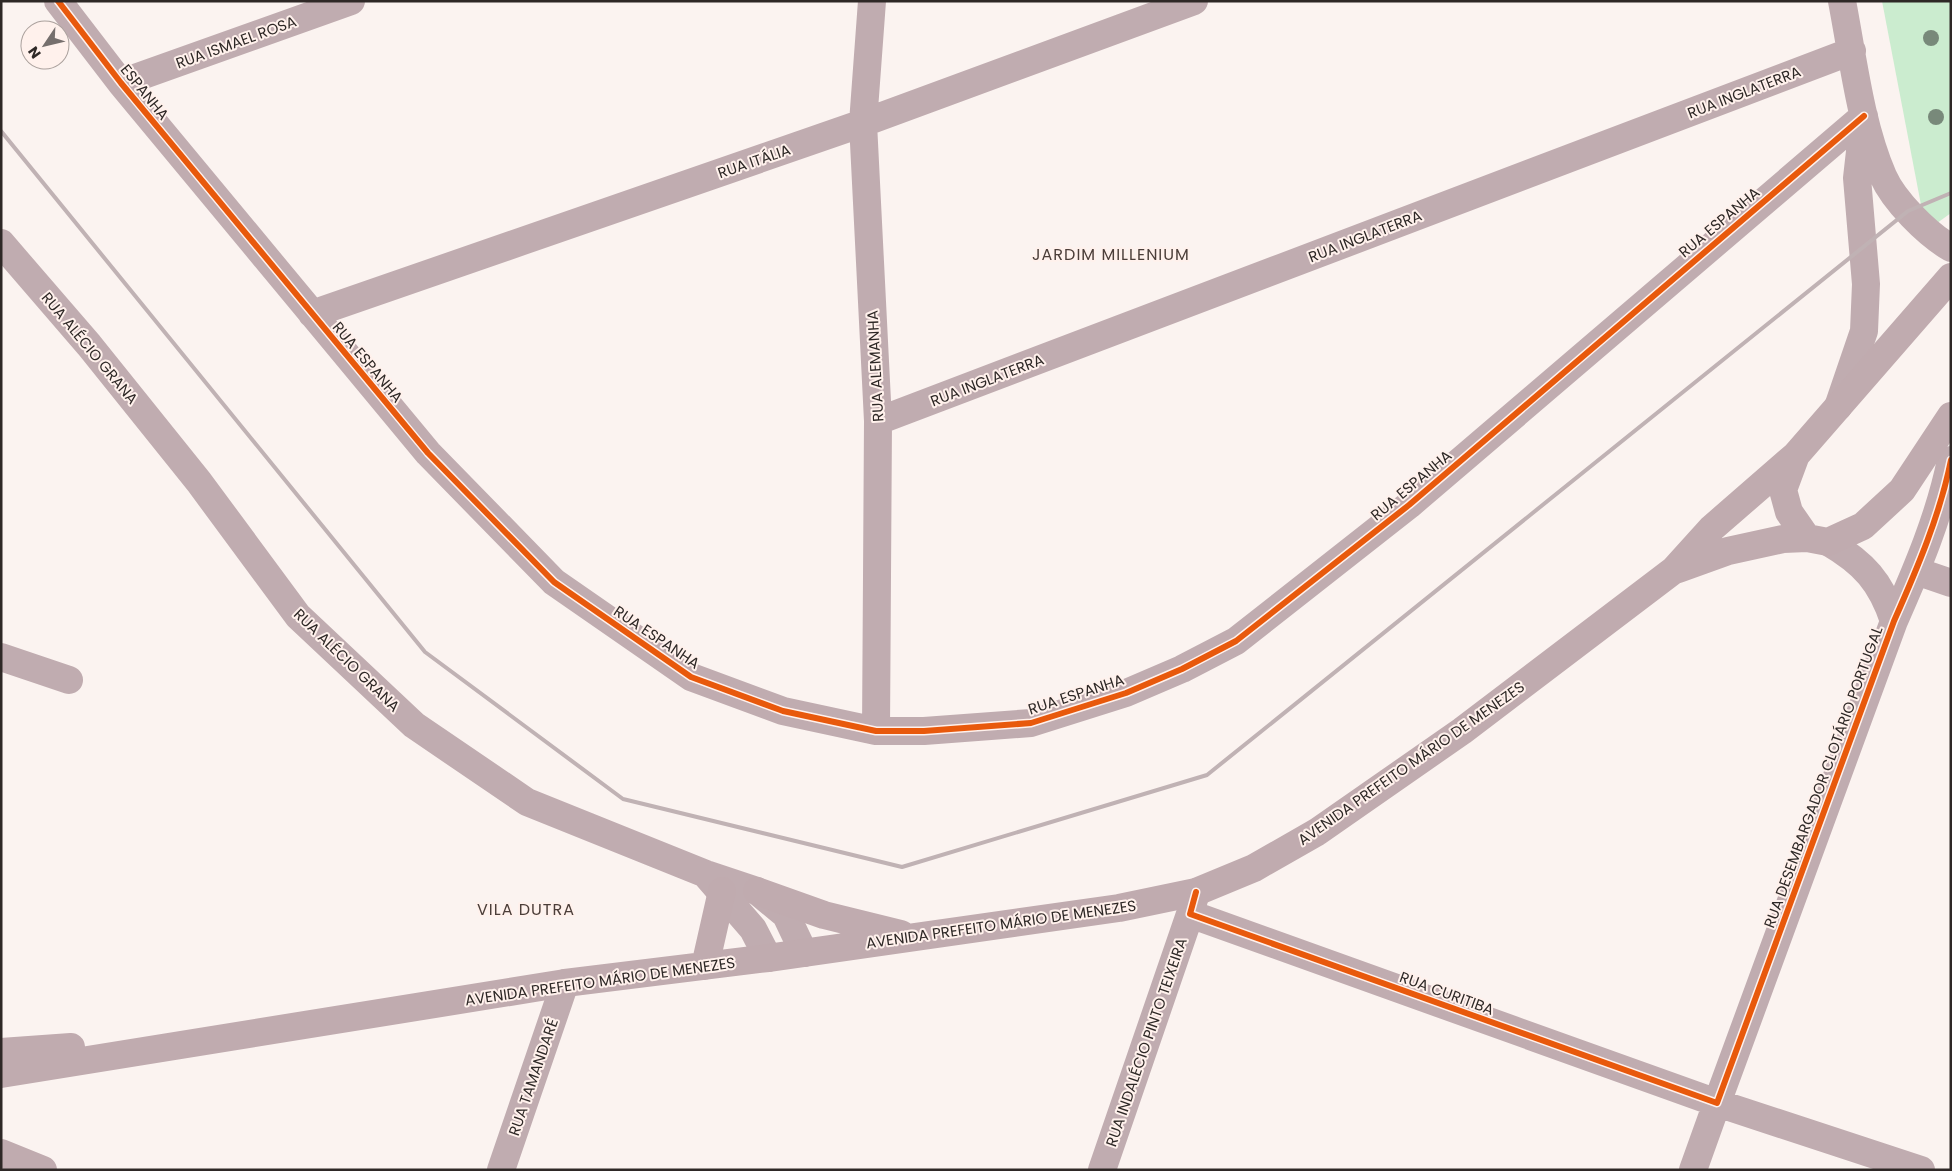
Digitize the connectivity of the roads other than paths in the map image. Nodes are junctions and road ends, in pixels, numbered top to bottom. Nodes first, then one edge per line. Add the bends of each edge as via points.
1 (58, 1) edge
2 (351, 1) edge
3 (872, 1) edge
4 (1194, 1) edge
5 (1842, 1) edge
6 (1852, 51) junction
7 (121, 83) junction
8 (1864, 116) junction
9 (863, 123) junction
10 (216, 197) joint
11 (1, 242) edge
12 (1951, 248) edge
13 (1951, 277) edge
14 (312, 314) junction
15 (1838, 409) junction
16 (1951, 416) edge
17 (878, 421) junction
18 (1796, 455) junction
19 (1951, 460) edge
20 (1817, 540) junction
21 (1674, 570) junction
22 (1916, 571) junction
23 (1951, 583) edge
24 (1894, 621) junction
25 (1, 657) edge
26 (70, 680) dead end
27 (876, 731) junction
28 (714, 882) junction
29 (757, 891) junction
30 (1193, 903) junction
31 (914, 937) junction
32 (804, 953) junction
33 (768, 958) junction
34 (705, 966) junction
35 (565, 983) junction
36 (232, 1036) junction
37 (1, 1052) edge
38 (1, 1074) edge
39 (1717, 1103) junction
40 (1, 1153) edge
41 (43, 1170) edge
42 (501, 1170) edge
43 (1102, 1170) edge
44 (1694, 1170) edge
45 (1921, 1170) edge

1 - 7 street, ESPANHA
2 - 7 street, RUA ISMAEL ROSA
3 - 9 street, RUA ALEMANHA
4 - 9 street, RUA ITÁLIA
5 - 6 street
6 - 8 street
6 - 17 street, RUA INGLATERRA
7 - 10 street, ESPANHA
8 - 12 street via 1884,178 1908,211 1940,242
8 - 15 street via 1857,178 1866,284 1864,331
8 - 27 street, RUA ESPANHA via 1409,504 1236,641 1126,693 1031,723 924,732
9 - 14 street, RUA ITÁLIA
9 - 17 street, RUA ALEMANHA
10 - 14 street, RUA ESPANHA
11 - 28 street, RUA ALÉCIO GRANA via 199,482 298,616 414,725 527,802
13 - 15 main road, AVENIDA PREFEITO MÁRIO DE MENEZES
14 - 27 street, RUA ESPANHA via 428,453 554,582 691,676 783,711
15 - 18 main road, AVENIDA PREFEITO MÁRIO DE MENEZES
16 - 20 main road via 1902,490 1863,526
17 - 27 street, RUA ALEMANHA
18 - 20 main road via 1783,490 1789,512
18 - 21 main road, AVENIDA PREFEITO MÁRIO DE MENEZES via 1712,528
19 - 22 street, RUA DESEMBARGADOR CLOTÁRIO PORTUGAL
20 - 21 main road, AVENIDA PREFEITO MÁRIO DE MENEZES via 1783,539 1728,551
20 - 24 street, RUA DESEMBARGADOR CLOTÁRIO PORTUGAL via 1852,556 1873,578 1886,596
21 - 30 main road, AVENIDA PREFEITO MÁRIO DE MENEZES via 1462,730 1318,832
22 - 23 street
22 - 24 street, RUA DESEMBARGADOR CLOTÁRIO PORTUGAL
24 - 39 street, RUA DESEMBARGADOR CLOTÁRIO PORTUGAL
25 - 26 street
28 - 29 street, RUA ALÉCIO GRANA
28 - 33 street, RUA ALÉCIO GRANA via 753,929
28 - 34 main road
29 - 31 main road via 824,915
29 - 32 street, RUA ALÉCIO GRANA via 786,915
30 - 31 main road, AVENIDA PREFEITO MÁRIO DE MENEZES via 1120,908
30 - 39 street, RUA CURITIBA
30 - 43 street, RUA INDALÉCIO PINTO TEIXEIRA
31 - 32 main road, AVENIDA PREFEITO MÁRIO DE MENEZES
32 - 33 main road, AVENIDA PREFEITO MÁRIO DE MENEZES
33 - 34 main road, AVENIDA PREFEITO MÁRIO DE MENEZES
34 - 35 main road, AVENIDA PREFEITO MÁRIO DE MENEZES
35 - 36 main road, AVENIDA PREFEITO MÁRIO DE MENEZES
35 - 42 street, RUA TAMANDARÉ
36 - 37 main road, AVENIDA PREFEITO MÁRIO DE MENEZES
36 - 38 main road, AVENIDA PREFEITO MÁRIO DE MENEZES
39 - 44 street
39 - 45 street, RUA CURITIBA
40 - 41 main road

